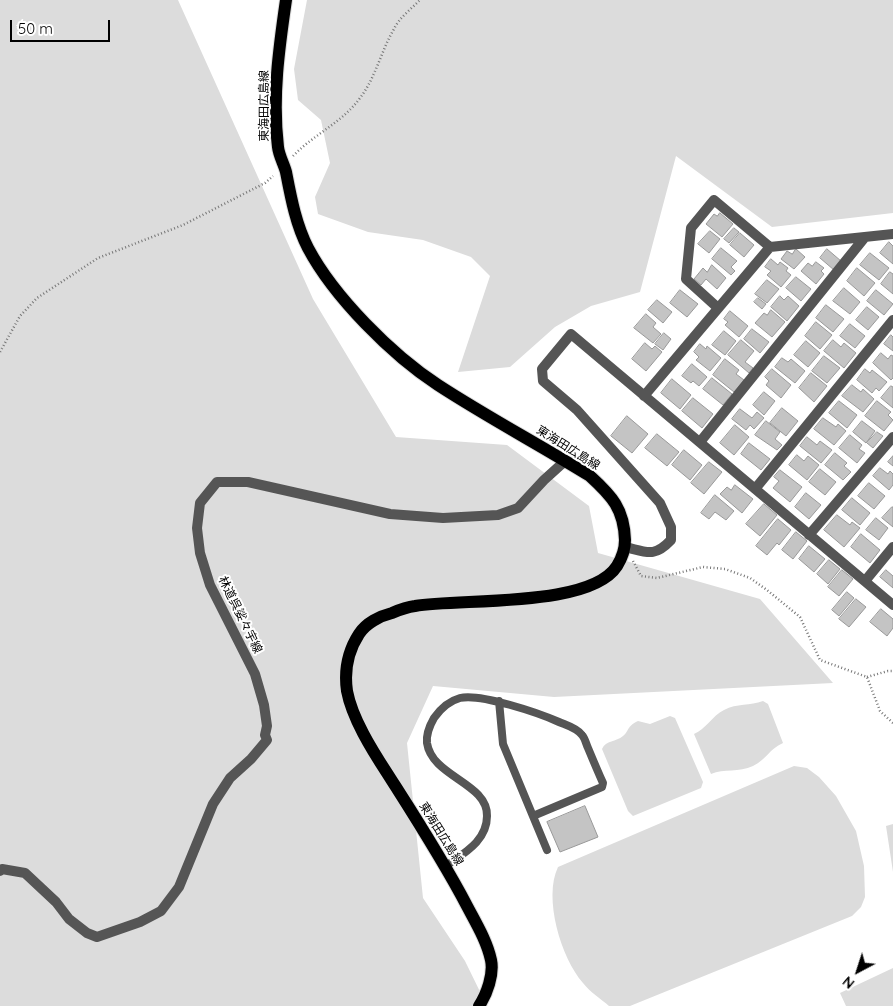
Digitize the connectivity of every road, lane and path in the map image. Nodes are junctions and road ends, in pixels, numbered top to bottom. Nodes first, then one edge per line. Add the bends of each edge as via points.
1 (286, 0) edge
2 (420, 0) edge
3 (284, 166) junction
4 (893, 234) edge
5 (865, 237) junction
6 (770, 247) junction
7 (718, 308) junction
8 (893, 320) edge
9 (0, 352) edge
10 (644, 396) junction
11 (893, 437) edge
12 (700, 442) junction
13 (565, 460) junction
14 (755, 489) junction
15 (809, 535) junction
16 (625, 547) junction
17 (893, 547) edge
18 (865, 581) junction
19 (893, 605) edge
20 (893, 671) edge
21 (867, 677) junction
22 (498, 701) junction
23 (893, 723) edge
24 (533, 816) junction
25 (547, 850) dead end
26 (446, 866) junction
27 (0, 871) edge
28 (480, 1006) edge

1 - 3 main road, 東海田広島線 via 276,82 278,149
2 - 3 path via 394,27 373,78 361,97 346,115 304,144
3 - 9 path via 265,183 183,225 98,258 52,288 20,316
3 - 13 main road, 東海田広島線 via 294,210 308,247 349,305 386,344 437,384
4 - 5 street
5 - 6 street
5 - 12 street
6 - 7 street
6 - 7 street via 714,200 702,214 691,228 686,279
7 - 10 street
8 - 14 street
10 - 12 street
10 - 16 street via 570,334 542,369 543,381 576,410 660,503 672,527 671,540 662,549 650,553
11 - 15 street
12 - 14 street
13 - 16 main road, 東海田広島線 via 611,495 625,530
13 - 27 street, 林道呉娑々宇線 via 518,508 498,514 443,518 390,514 248,482 217,482 200,503 197,528 200,553 210,585 254,674 264,705 267,740 230,778 213,804 179,887 161,911 140,922 97,937 69,920 56,902 26,873
14 - 15 street
15 - 18 street
16 - 21 path via 641,576 657,578 703,567 725,569 750,578 800,617 820,660
16 - 26 main road, 東海田広島線 via 612,573 599,583 581,589 556,595 414,606 378,617 360,632 345,672 347,693 376,757
17 - 18 street
18 - 19 street
20 - 21 path
21 - 23 path via 880,711
22 - 24 lane via 503,744
22 - 24 lane via 556,720 582,734 602,783 602,787
22 - 26 lane via 463,697 450,701 438,712 427,734 427,744 436,763 477,793 487,816 476,844
24 - 25 lane
26 - 28 main road, 東海田広島線 via 480,932 491,962 489,984

